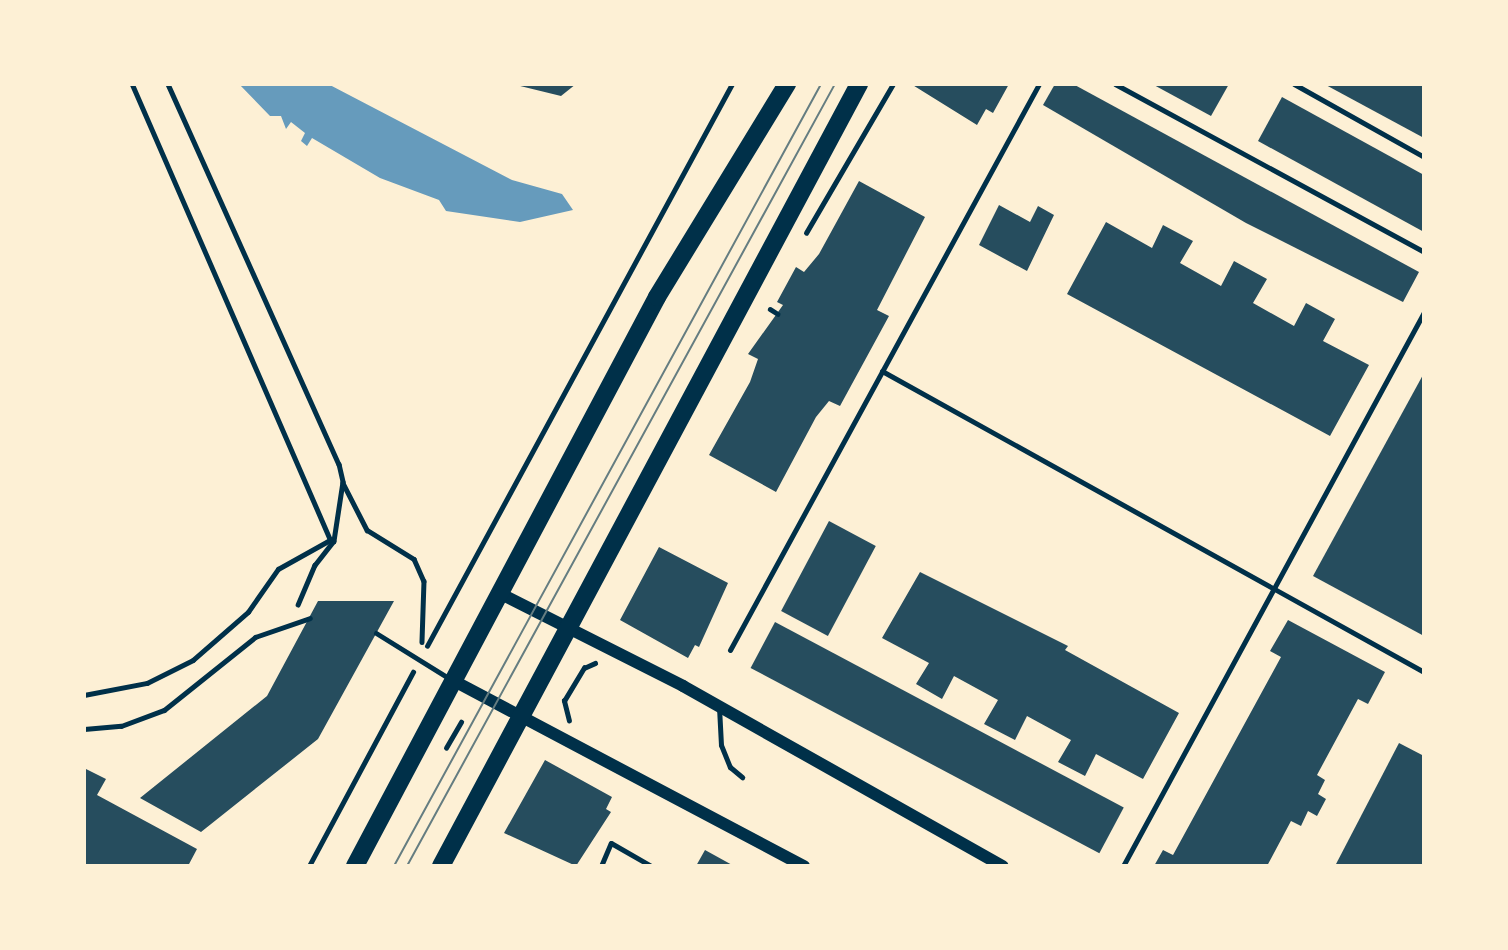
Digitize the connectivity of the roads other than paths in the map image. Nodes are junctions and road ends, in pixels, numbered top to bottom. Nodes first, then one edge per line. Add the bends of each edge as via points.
1 (787, 84) edge
2 (859, 84) edge
3 (1039, 84) edge
4 (1115, 84) edge
5 (1294, 84) edge
6 (1424, 157) edge
7 (1424, 252) edge
8 (1424, 312) edge
9 (882, 371) junction
10 (1273, 589) junction
11 (501, 594) junction
12 (310, 618) dead end
13 (564, 625) junction
14 (376, 633) dead end
15 (730, 650) dead end
16 (1424, 671) edge
17 (456, 682) junction
18 (719, 707) junction
19 (525, 718) junction
20 (84, 729) edge
21 (741, 777) dead end
22 (355, 866) edge
23 (441, 866) edge
24 (601, 866) edge
25 (651, 866) edge
26 (804, 866) edge
27 (1003, 866) edge
28 (1123, 866) edge

1 - 11 main road via 657,297
2 - 13 main road
3 - 9 lane
4 - 7 lane
5 - 6 lane
8 - 10 lane
9 - 10 lane
9 - 15 lane
10 - 16 lane
10 - 28 lane
11 - 13 street
11 - 17 main road
12 - 20 lane via 292,619 256,637 164,710 121,726
13 - 18 street
13 - 19 main road
14 - 17 lane
17 - 19 street
17 - 22 main road
18 - 21 lane via 721,745 730,767
18 - 27 street
19 - 23 main road
19 - 26 street
24 - 25 lane via 611,843

